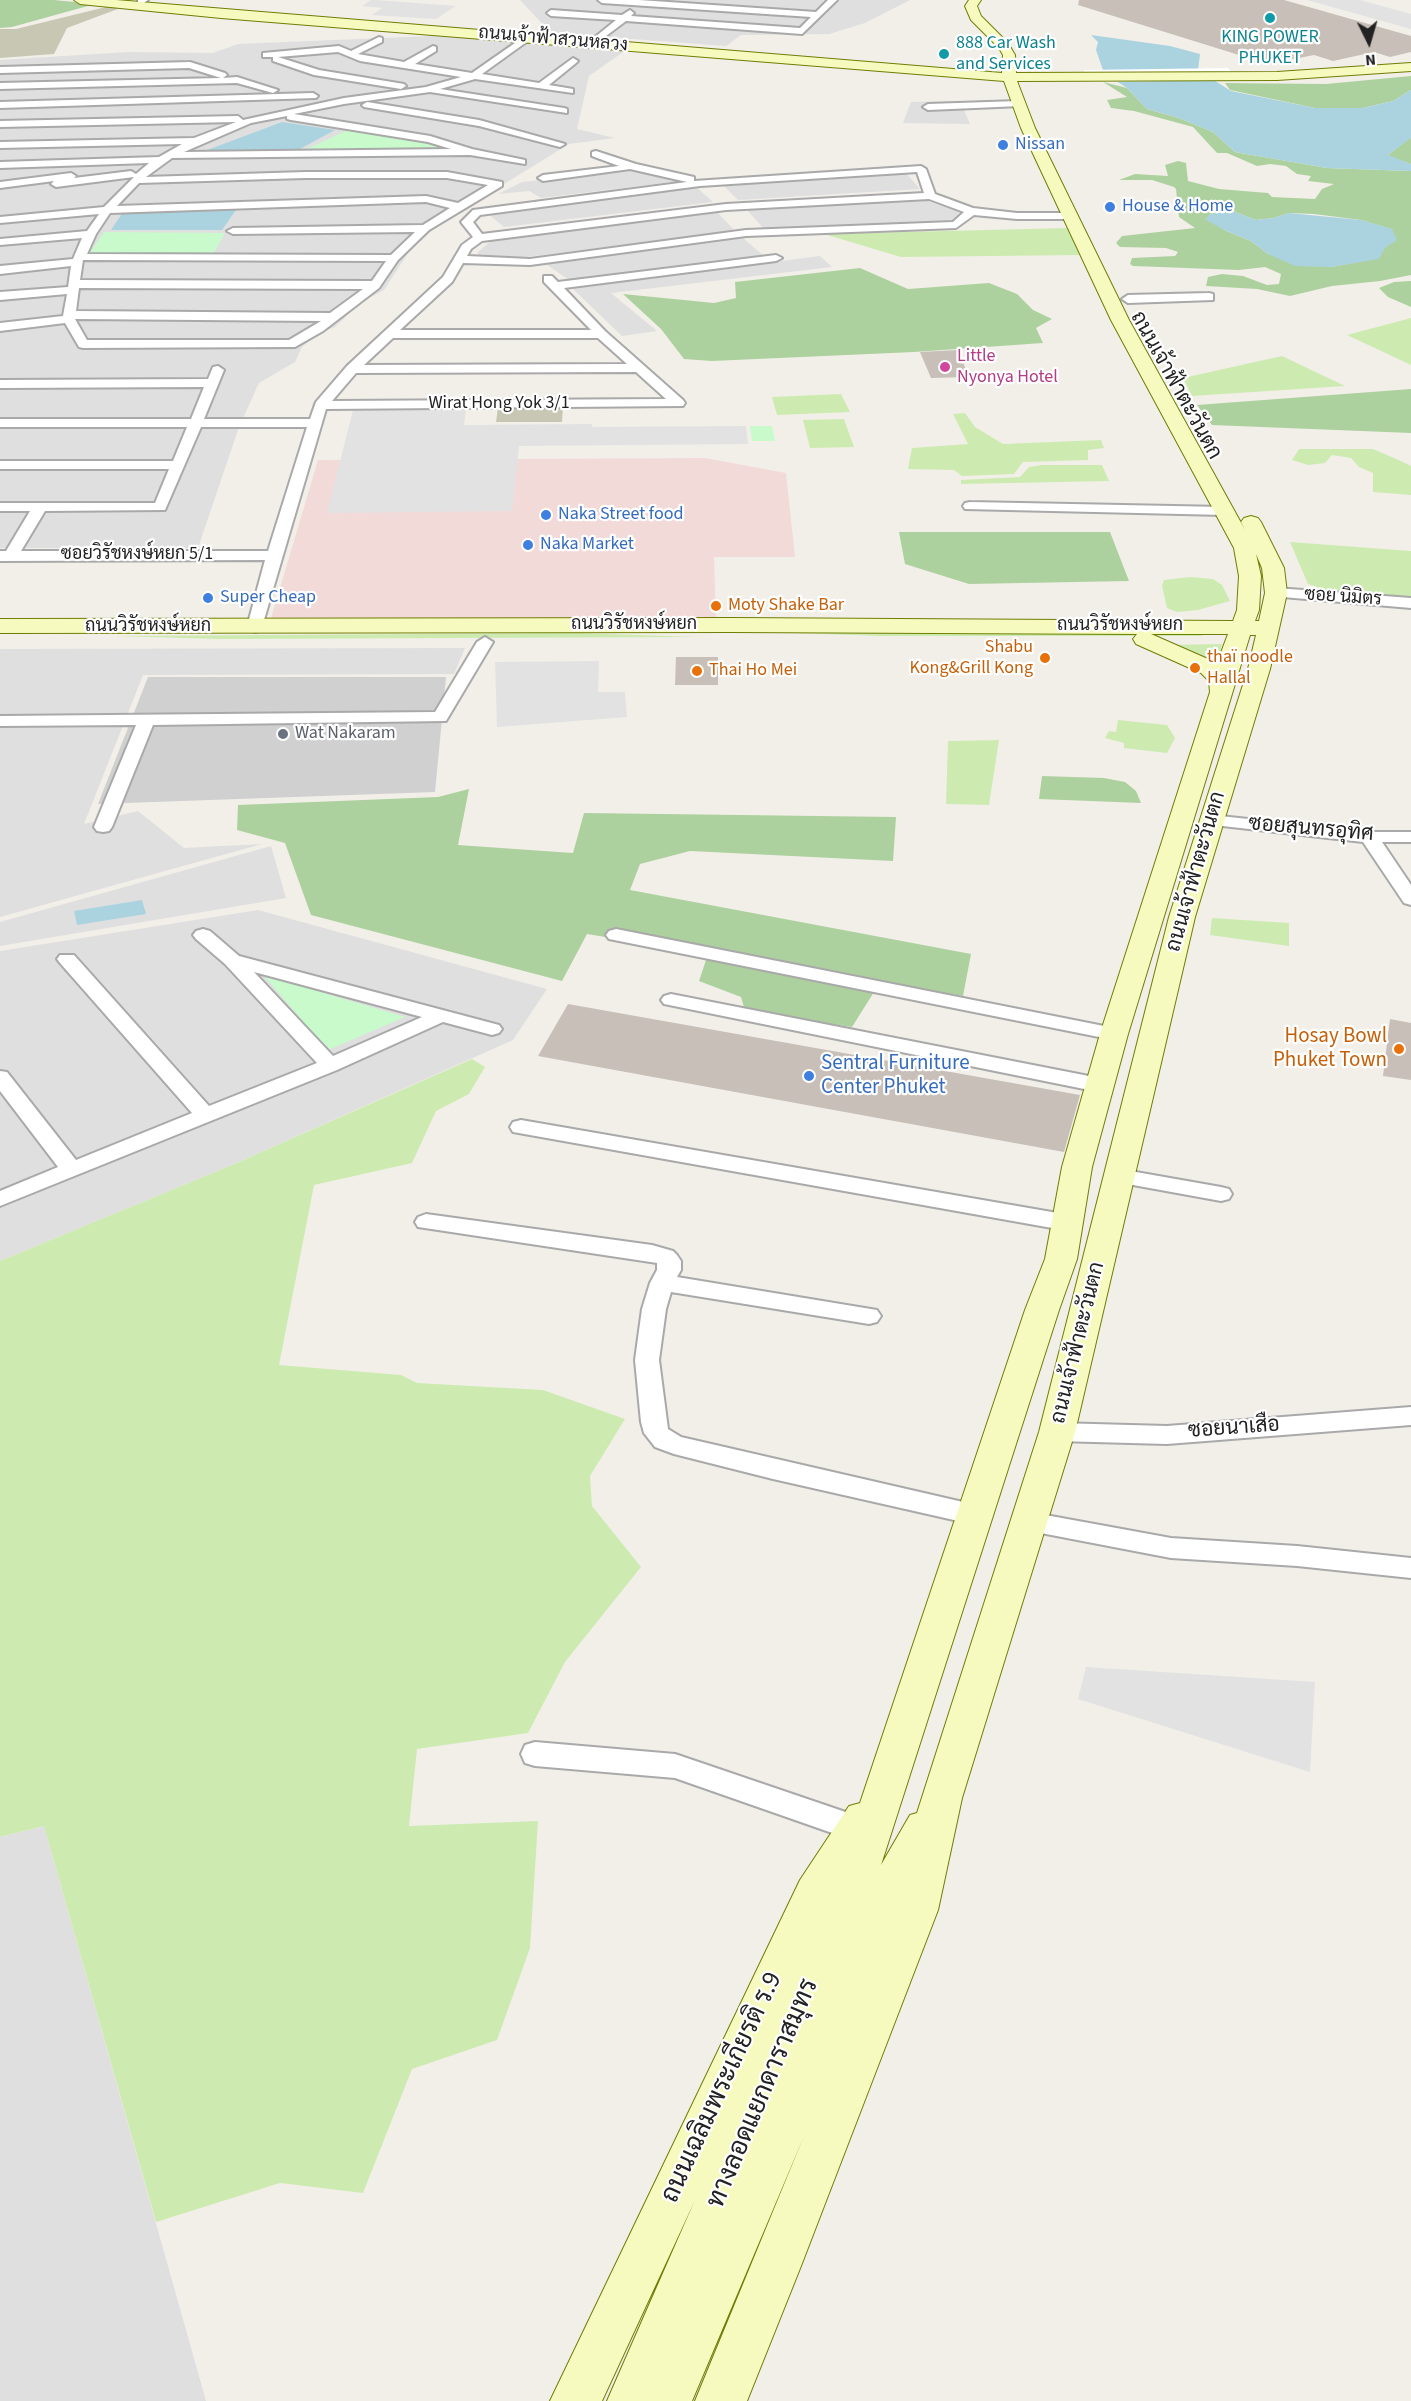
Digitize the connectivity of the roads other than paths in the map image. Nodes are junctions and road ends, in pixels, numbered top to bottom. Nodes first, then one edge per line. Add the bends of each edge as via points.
1 (80, 0) edge
2 (124, 0) edge
3 (603, 0) edge
4 (823, 0) edge
5 (833, 0) edge
6 (975, 0) edge
7 (142, 1) edge
8 (643, 1) edge
9 (550, 13) dead end
10 (818, 15) junction
11 (990, 15) dead end
12 (624, 18) junction
13 (420, 27) junction
14 (1010, 34) dead end
15 (528, 38) junction
16 (598, 39) junction
17 (379, 40) dead end
18 (433, 49) dead end
19 (351, 54) junction
20 (1411, 60) edge
21 (573, 61) dead end
22 (406, 65) junction
23 (1411, 67) edge
24 (49, 69) junction
25 (0, 70) edge
26 (1027, 72) junction
27 (1233, 74) junction
28 (1009, 75) junction
29 (474, 76) junction
30 (237, 80) junction
31 (41, 85) junction
32 (541, 86) junction
33 (0, 87) edge
34 (428, 90) junction
35 (570, 91) dead end
36 (313, 96) junction
37 (344, 102) junction
38 (32, 104) junction
39 (1018, 104) junction
40 (0, 105) edge
41 (928, 107) dead end
42 (564, 111) dead end
43 (275, 115) junction
44 (258, 118) junction
45 (24, 123) junction
46 (0, 124) edge
47 (196, 141) junction
48 (13, 144) junction
49 (560, 144) dead end
50 (0, 145) edge
51 (470, 152) junction
52 (596, 154) dead end
53 (521, 162) dead end
54 (0, 166) edge
55 (153, 167) junction
56 (633, 167) junction
57 (543, 178) dead end
58 (0, 185) edge
59 (0, 191) edge
60 (930, 196) junction
61 (459, 207) junction
62 (725, 208) junction
63 (107, 210) junction
64 (971, 211) junction
65 (1070, 216) junction
66 (0, 220) edge
67 (425, 228) junction
68 (234, 231) junction
69 (90, 234) junction
70 (479, 238) junction
71 (0, 242) edge
72 (394, 258) junction
73 (459, 259) junction
74 (79, 260) junction
75 (530, 262) junction
76 (0, 270) edge
77 (375, 285) junction
78 (555, 286) junction
79 (73, 287) junction
80 (0, 296) edge
81 (1209, 297) dead end
82 (1128, 299) junction
83 (69, 317) junction
84 (333, 317) junction
85 (0, 327) edge
86 (390, 334) junction
87 (601, 334) junction
88 (640, 368) junction
89 (352, 369) junction
90 (218, 370) dead end
91 (212, 383) junction
92 (0, 384) edge
93 (321, 405) junction
94 (195, 422) junction
95 (0, 423) edge
96 (316, 423) junction
97 (0, 465) edge
98 (176, 465) junction
99 (1222, 473) dead end
100 (969, 506) dead end
101 (0, 507) edge
102 (40, 507) junction
103 (1232, 507) junction
104 (274, 555) junction
105 (5, 556) edge
106 (1250, 593) junction
107 (1276, 593) junction
108 (1411, 603) edge
109 (0, 626) edge
110 (1176, 626) junction
111 (255, 627) junction
112 (733, 633) junction
113 (1239, 634) junction
114 (98, 635) junction
115 (1267, 635) junction
116 (1144, 639) junction
117 (485, 642) junction
118 (0, 643) edge
119 (1222, 692) junction
120 (147, 719) junction
121 (0, 721) edge
122 (1212, 820) junction
123 (103, 827) dead end
124 (1369, 837) junction
125 (1411, 837) edge
126 (1411, 899) edge
127 (203, 935) dead end
128 (616, 935) dead end
129 (67, 959) dead end
130 (232, 960) junction
131 (671, 1000) dead end
132 (440, 1016) junction
133 (492, 1029) dead end
134 (1114, 1034) junction
135 (330, 1065) junction
136 (0, 1077) edge
137 (1099, 1085) junction
138 (205, 1115) junction
139 (521, 1127) dead end
140 (72, 1170) junction
141 (1119, 1176) junction
142 (1221, 1194) dead end
143 (0, 1199) edge
144 (426, 1222) dead end
145 (1069, 1223) junction
146 (662, 1283) junction
147 (869, 1316) dead end
148 (1411, 1416) edge
149 (1057, 1432) junction
150 (976, 1515) junction
151 (1029, 1522) junction
152 (1411, 1568) edge
153 (535, 1754) dead end
154 (887, 1784) junction
155 (941, 1798) junction
156 (858, 1829) junction
157 (576, 2401) edge
158 (633, 2401) edge
159 (666, 2401) edge
160 (721, 2401) edge

1 - 13 main road, ถนนเจ้าฟ้าสวนหลวง
2 - 7 main road, ถนนเจ้าฟ้าสวนหลวง
3 - 8 street
4 - 5 street
5 - 10 street
6 - 28 main road, ถนนเจ้าฟ้าตะวันตก via 971,6 975,17 1009,55
7 - 13 main road, ถนนเจ้าฟ้าสวนหลวง
8 - 10 street
8 - 12 street
9 - 12 street
10 - 12 street via 802,32
11 - 14 main road
12 - 16 street
13 - 15 main road, ถนนเจ้าฟ้าสวนหลวง
13 - 16 main road, ถนนเจ้าฟ้าสวนหลวง
15 - 28 main road, ถนนเจ้าฟ้าสวนหลวง
15 - 29 street
16 - 28 main road, ถนนเจ้าฟ้าสวนหลวง
17 - 19 street
18 - 22 street
19 - 22 street
19 - 34 street via 339,49 266,55 317,73
20 - 27 main road
21 - 32 street
22 - 29 street
23 - 27 main road via 1336,74
24 - 25 street
24 - 30 street via 190,65
24 - 31 street
26 - 27 main road, ถนนเจ้าฟ้าสวนหลวง via 1086,76
26 - 28 main road, ถนนเจ้าฟ้าสวนหลวง
26 - 82 main road, ถนนเจ้าฟ้าตะวันตก via 1029,90 1054,147
28 - 39 main road, ถนนเจ้าฟ้าตะวันตก
29 - 32 street
29 - 34 street
30 - 31 street
30 - 36 street via 269,90
31 - 33 street
31 - 38 street
32 - 35 street
34 - 37 street
34 - 42 street
36 - 37 street
36 - 38 street
37 - 43 street
37 - 49 street via 479,123
38 - 40 street
38 - 45 street
39 - 41 street
39 - 65 main road, ถนนเจ้าฟ้าตะวันตก
43 - 44 street
43 - 51 street via 430,139
44 - 45 street
44 - 47 street
45 - 46 street
45 - 48 street
47 - 48 street
47 - 55 street
48 - 50 street
48 - 54 street
51 - 53 street
51 - 55 street
52 - 56 street
54 - 55 street
55 - 58 street
55 - 59 street
55 - 61 street via 305,175 447,175 498,184
55 - 63 street
56 - 57 street
56 - 62 street via 684,176
60 - 62 street
60 - 62 street via 921,169
60 - 64 street
61 - 67 street
61 - 68 street via 426,199
62 - 64 street via 956,225
62 - 70 street
62 - 70 street via 477,212 466,222
62 - 75 street
62 - 78 street via 776,258
63 - 66 street
63 - 68 street
63 - 69 street
64 - 65 street
65 - 103 main road, ถนนเจ้าฟ้าตะวันตก via 1120,320
67 - 68 street
67 - 72 street
68 - 72 street
68 - 74 street
69 - 71 street
69 - 74 street
70 - 73 street
72 - 77 street
73 - 75 street
73 - 86 street via 448,279
74 - 76 street
74 - 79 street
75 - 78 street
77 - 79 street
77 - 84 street
78 - 87 street
79 - 80 street
79 - 83 street
81 - 82 street
82 - 99 main road, ถนนเจ้าฟ้าตะวันตก
83 - 84 street
83 - 84 street via 83,344 291,344
83 - 85 street
86 - 87 street
86 - 89 street
87 - 88 street
88 - 89 street
88 - 93 street, Wirat Hong Yok 3/1 via 678,403
89 - 93 street
90 - 91 street
91 - 92 street
91 - 94 street
93 - 96 street
94 - 95 street
94 - 96 street
94 - 98 street
96 - 104 street
97 - 98 street
98 - 102 street via 160,507
100 - 103 street
101 - 102 street
102 - 105 street
103 - 106 main road, ถนนเจ้าฟ้าตะวันตก via 1250,576
103 - 107 main road, ถนนเจ้าฟ้าตะวันตก via 1273,568
104 - 105 street, ซอยวิรัชหงษ์หยก 5/1
104 - 111 street
106 - 110 main road
106 - 113 main road, ถนนเจ้าฟ้าตะวันตก
107 - 108 street, ซอย นิมิตร
107 - 115 main road, ถนนเจ้าฟ้าตะวันตก
109 - 114 main road, ถนนวิรัชหงษ์หยก
110 - 112 main road, ถนนวิรัชหงษ์หยก
110 - 113 main road, ถนนวิรัชหงษ์หยก
111 - 112 main road, ถนนวิรัชหงษ์หยก
111 - 114 main road, ถนนวิรัชหงษ์หยก
112 - 116 main road, ถนนวิรัชหงษ์หยก
112 - 117 main road, ถนนวิรัชหงษ์หยก
113 - 115 main road, ถนนวิรัชหงษ์หยก
113 - 116 main road, ถนนวิรัชหงษ์หยก
113 - 119 main road, ถนนเจ้าฟ้าตะวันตก
114 - 117 main road, ถนนวิรัชหงษ์หยก
114 - 118 main road, ถนนวิรัชหงษ์หยก
115 - 122 main road, ถนนเจ้าฟ้าตะวันตก
116 - 119 main road via 1209,668 1220,680
117 - 120 street via 440,717
119 - 134 main road, ถนนเจ้าฟ้าตะวันตก
120 - 121 street
120 - 123 street
122 - 124 street, ซอยสุนทรอุทิศ
122 - 141 main road, ถนนเจ้าฟ้าตะวันตก via 1182,917
124 - 125 street, ซอยสุนทรอุทิศ
124 - 126 street
127 - 130 street
128 - 134 street
129 - 138 street
130 - 132 street
130 - 135 street
131 - 137 street
132 - 133 street
132 - 135 street
134 - 137 main road, ถนนเจ้าฟ้าตะวันตก
135 - 138 street
136 - 140 street
137 - 145 main road, ถนนเจ้าฟ้าตะวันตก via 1077,1167
138 - 140 street
139 - 145 street
140 - 143 street
141 - 142 street
141 - 149 main road, ถนนเจ้าฟ้าตะวันตก
144 - 146 street via 660,1255 670,1264
145 - 150 main road, ถนนเจ้าฟ้าตะวันตก via 1061,1259
146 - 147 street
146 - 150 street via 647,1360 654,1422 664,1440
148 - 149 street, ซอยนาเสือ via 1167,1435
149 - 151 main road, ถนนเจ้าฟ้าตะวันตก
150 - 154 main road, ถนนเจ้าฟ้าตะวันตก
151 - 152 street via 1171,1548
151 - 155 main road, ถนนเจ้าฟ้าตะวันตก
153 - 156 street via 675,1766
154 - 156 main road, ถนนเฉลิมพระเกียรติ ร.9
154 - 158 main road, ทางลอดแยกดาราสมุทร via 851,1892
155 - 159 main road, ทางลอดแยกดาราสมุทร via 882,1904
155 - 160 main road via 916,1910
156 - 157 main road, ถนนเฉลิมพระเกียรติ ร.9 via 815,1893

